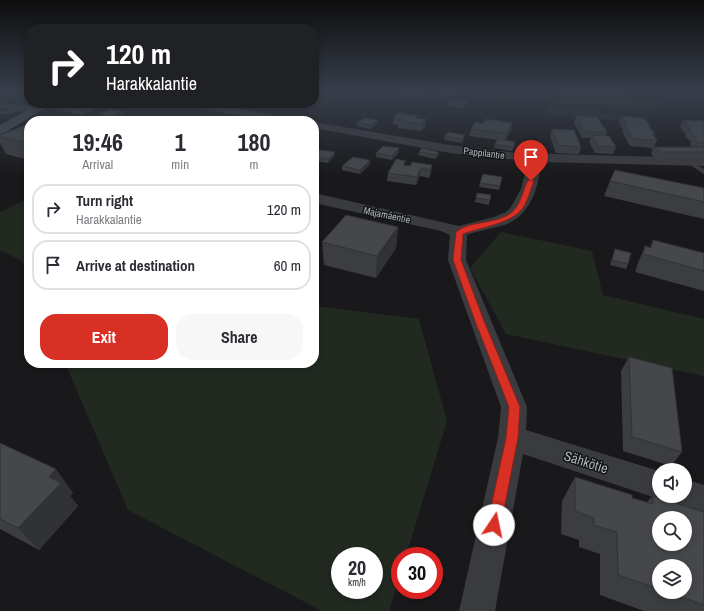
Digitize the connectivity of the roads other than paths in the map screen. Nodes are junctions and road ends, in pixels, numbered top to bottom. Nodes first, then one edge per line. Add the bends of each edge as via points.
1 (17, 121) edge
2 (319, 126) edge
3 (0, 130) edge
4 (535, 158) junction
5 (689, 162) junction
6 (704, 162) edge
7 (704, 172) edge
8 (319, 199) edge
9 (459, 232) junction
10 (512, 438) junction
11 (652, 483) edge
12 (692, 496) edge
13 (704, 500) edge
14 (476, 611) edge

1 - 3 street
2 - 4 street, Pappilantie via 450,149
4 - 5 street, Pappilantie
4 - 9 street via 527,193 513,214
5 - 6 street, Pappilantie
5 - 7 lane
8 - 9 street, Majamäentie
9 - 10 street via 457,260 514,407
10 - 11 street, Sähkötie
10 - 14 street
12 - 13 street

